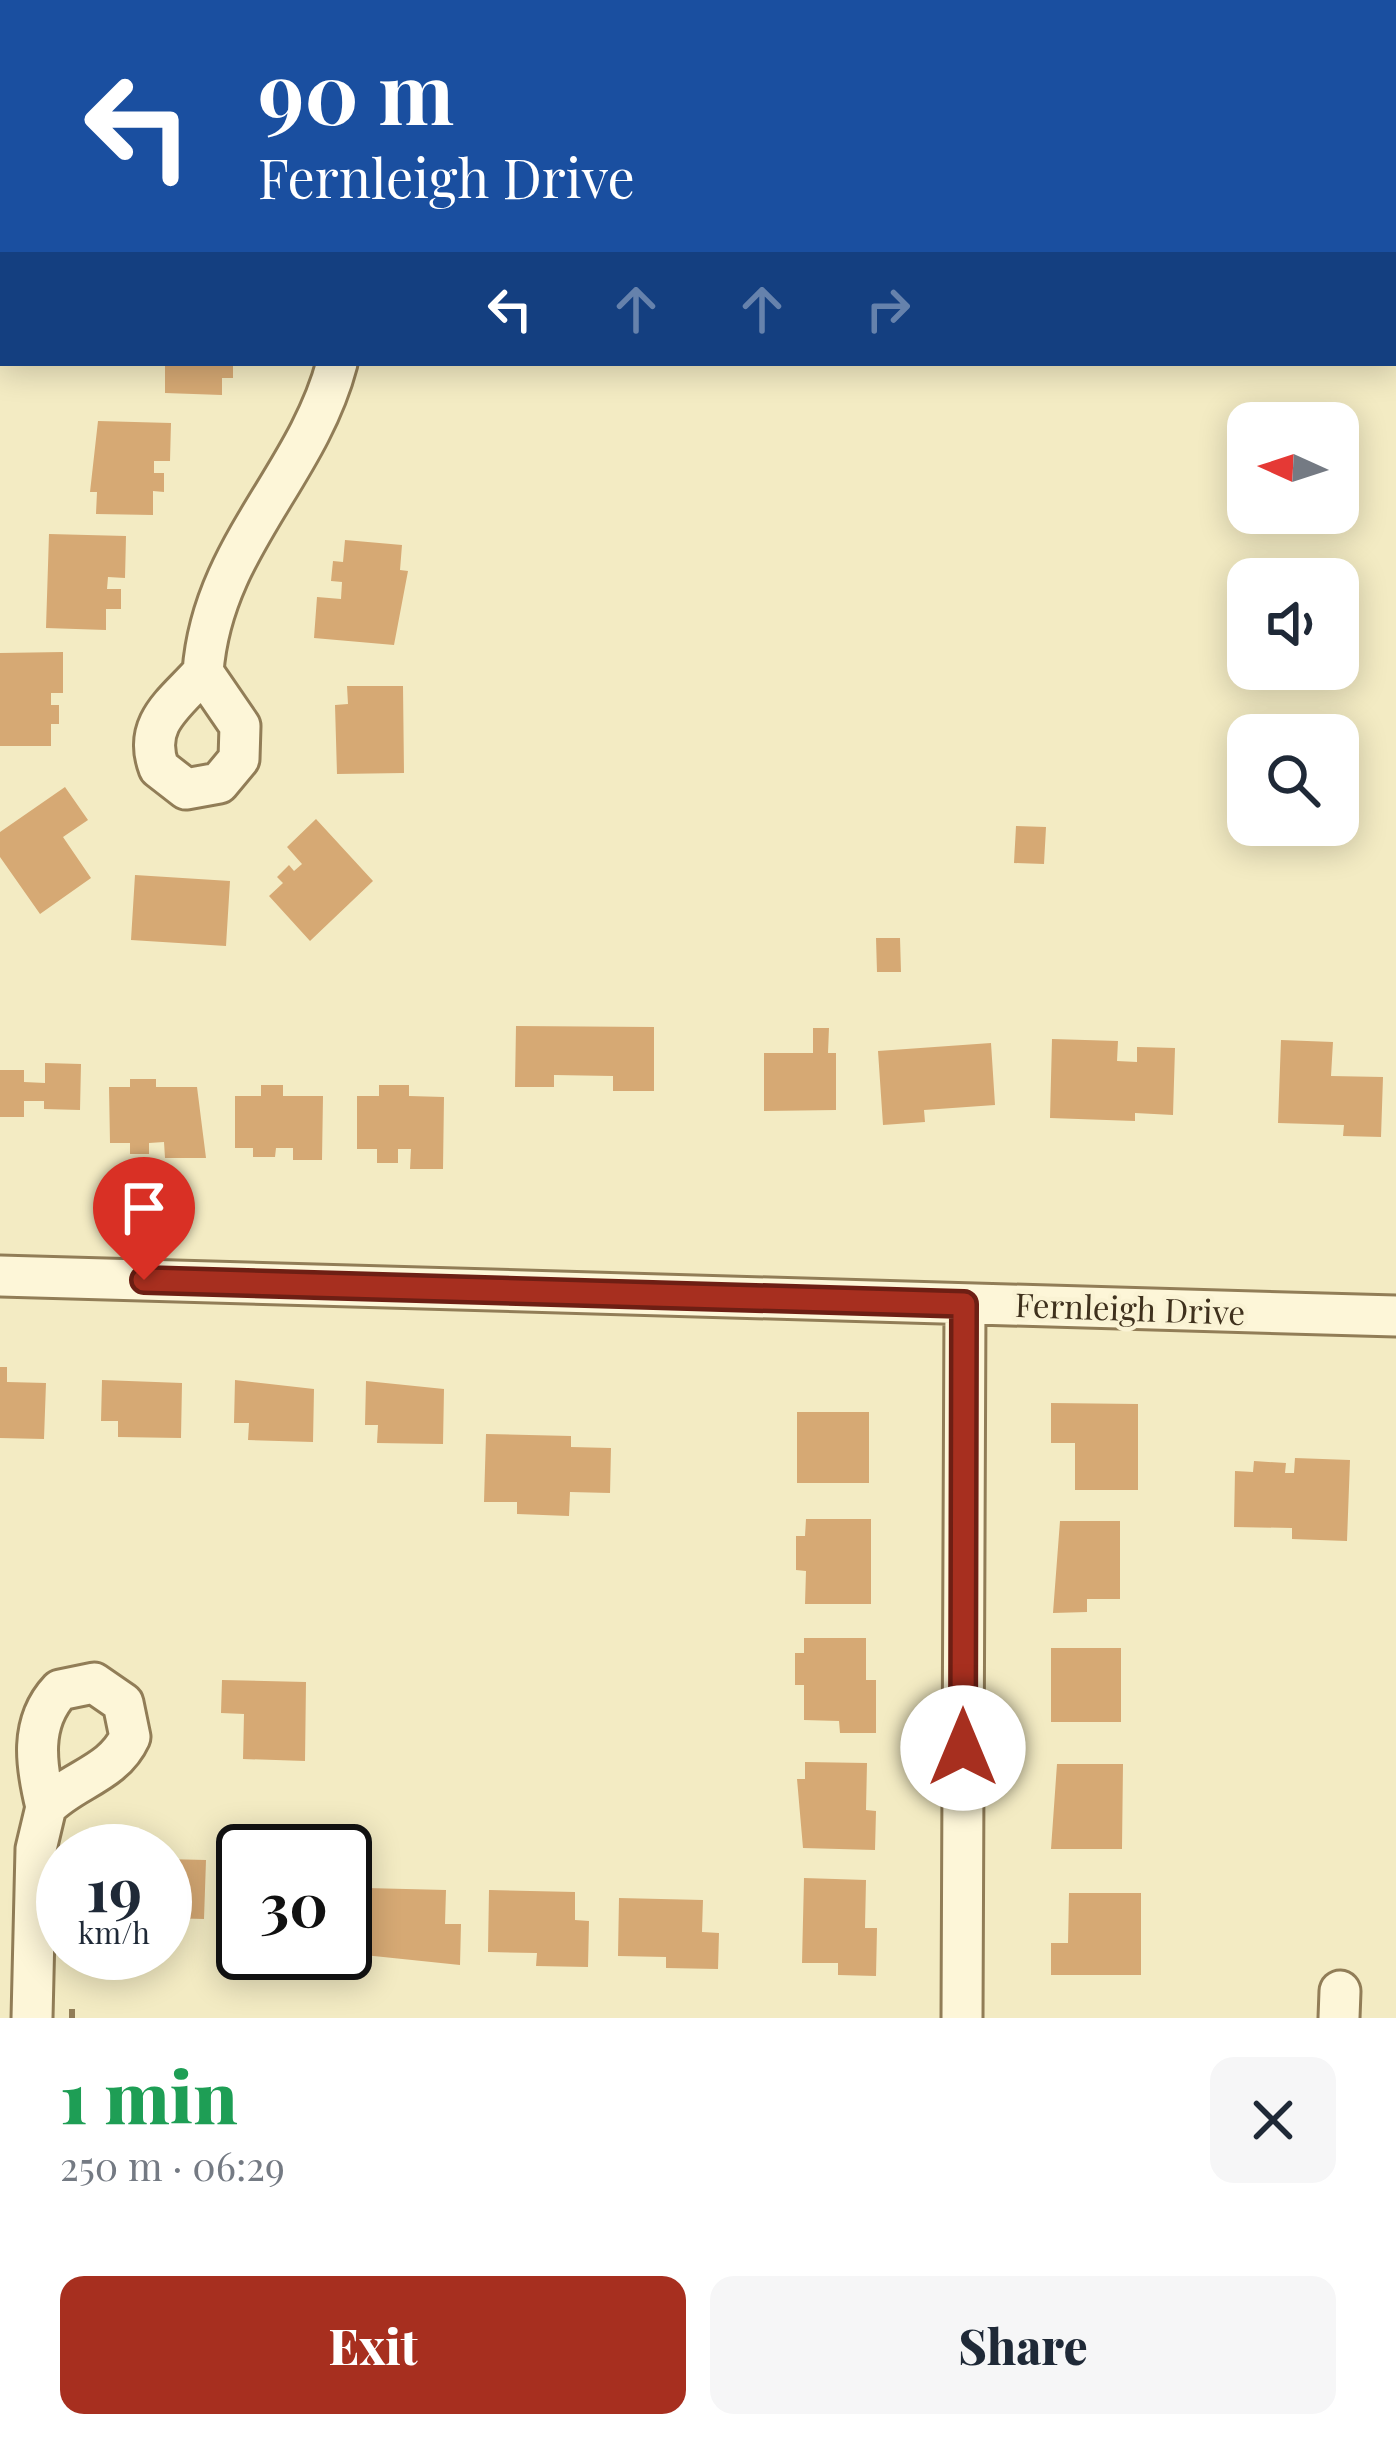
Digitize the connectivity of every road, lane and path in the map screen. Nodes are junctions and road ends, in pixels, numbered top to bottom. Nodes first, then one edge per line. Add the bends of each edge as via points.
1 (336, 366) edge
2 (203, 672) dead end
3 (0, 1276) edge
4 (964, 1304) junction
5 (1396, 1316) edge
6 (46, 1807) dead end
7 (72, 2007) dead end
8 (32, 2018) edge
9 (72, 2018) edge
10 (962, 2018) edge

1 - 2 street via 317,419 240,545 219,594
3 - 4 street, Fernleigh Drive
4 - 5 street, Fernleigh Drive
4 - 10 street
6 - 8 street via 36,1849
7 - 9 path

